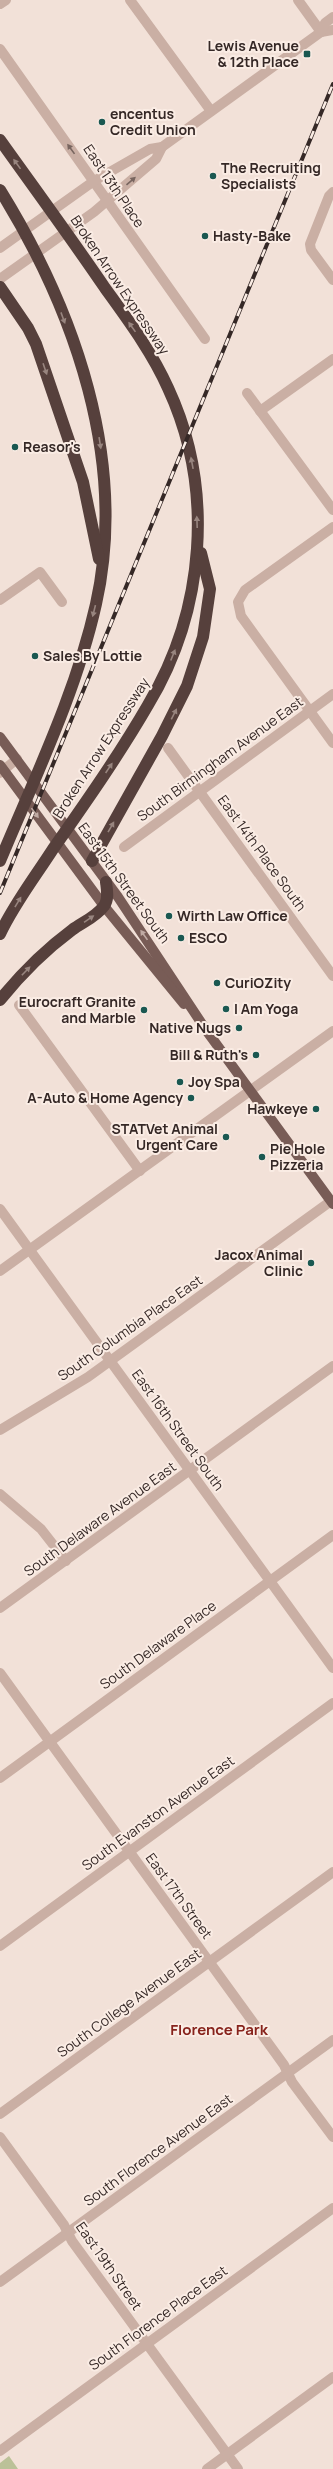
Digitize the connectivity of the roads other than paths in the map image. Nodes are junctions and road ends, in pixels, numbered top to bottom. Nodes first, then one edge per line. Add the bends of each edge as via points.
1 (6, 0) edge
2 (130, 0) edge
3 (298, 0) edge
4 (0, 4) edge
5 (333, 17) edge
6 (333, 30) edge
7 (321, 32) junction
8 (0, 50) edge
9 (211, 112) junction
10 (0, 140) edge
11 (162, 147) junction
12 (94, 181) junction
13 (0, 190) edge
14 (333, 192) edge
15 (106, 202) junction
16 (0, 248) edge
17 (0, 280) edge
18 (333, 280) edge
19 (0, 286) edge
20 (205, 339) dead end
21 (333, 359) edge
22 (247, 393) dead end
23 (260, 411) junction
24 (333, 510) edge
25 (333, 527) edge
26 (198, 542) junction
27 (102, 573) junction
28 (0, 600) edge
29 (62, 602) dead end
30 (333, 694) edge
31 (310, 711) junction
32 (0, 737) edge
33 (333, 743) edge
34 (168, 748) dead end
35 (17, 759) junction
36 (1, 770) edge
37 (199, 791) junction
38 (124, 847) dead end
39 (0, 861) edge
40 (92, 861) junction
41 (106, 882) junction
42 (104, 906) junction
43 (0, 934) edge
44 (333, 976) edge
45 (0, 1000) edge
46 (19, 1005) dead end
47 (206, 1030) junction
48 (333, 1031) edge
49 (250, 1091) junction
50 (140, 1171) junction
51 (332, 1203) edge
52 (0, 1209) edge
53 (30, 1251) junction
54 (0, 1271) edge
55 (111, 1361) junction
56 (333, 1366) edge
57 (0, 1430) edge
58 (191, 1470) junction
59 (0, 1494) edge
60 (333, 1535) edge
61 (66, 1561) junction
62 (270, 1581) junction
63 (0, 1608) edge
64 (333, 1668) edge
65 (0, 1673) edge
66 (333, 1703) edge
67 (50, 1741) junction
68 (0, 1778) edge
69 (129, 1851) junction
70 (333, 1872) edge
71 (0, 1946) edge
72 (209, 1962) junction
73 (333, 2040) edge
74 (288, 2073) junction
75 (0, 2114) edge
76 (0, 2137) edge
77 (333, 2137) edge
78 (333, 2208) edge
79 (68, 2233) junction
80 (0, 2282) edge
81 (147, 2344) junction
82 (333, 2377) edge
83 (0, 2451) edge
84 (228, 2454) junction
85 (207, 2469) edge
86 (238, 2469) edge

1 - 4 street
2 - 9 street
3 - 7 street
5 - 7 street via 325,23
6 - 7 street
7 - 9 street
12 -> 8 street, East 13th Place
9 - 11 street
26 -> 10 highway, Broken Arrow Expressway via 194,472 169,388 154,359
11 - 12 street via 150,149
15 -> 11 street via 156,159
12 - 15 street, East 13th Place
12 - 16 street
13 -> 27 highway via 48,282 74,346 98,430 106,483
14 - 18 street via 329,196 310,244 311,250
15 - 17 street
15 - 20 street, East 13th Place
19 -> 27 highway via 36,344 89,504
21 - 23 street
22 - 23 street
23 - 24 street
25 - 31 street via 245,590 238,602 241,616
40 -> 26 highway via 187,686 203,637 210,589
43 -> 26 highway, Broken Arrow Expressway via 149,704 174,655 191,598
27 -> 39 highway via 88,634 48,745
28 - 29 street via 40,572
30 - 31 street, South Birmingham Avenue East
31 - 33 street
31 - 37 street, South Birmingham Avenue East
32 - 35 main road, East 15th Street South
34 - 37 street, East 14th Place South
35 - 36 street
35 - 40 main road, East 15th Street South
36 -> 42 main road, East 15th Street South
37 - 38 street, South Birmingham Avenue East
37 - 44 street, East 14th Place South
40 - 41 main road, East 15th Street South
41 - 42 highway via 107,896
47 -> 41 main road, East 15th Street South via 166,967
45 -> 42 highway via 41,955
42 - 47 main road, East 15th Street South via 158,975
46 - 50 street
47 - 49 main road, East 15th Street South
48 - 49 street
49 - 50 street
49 - 51 main road, East 15th Street South
50 - 53 street
51 - 55 street, South Columbia Place East
52 - 53 street, East 16th Street South
53 - 54 street
53 - 55 street, East 16th Street South
55 - 57 street, South Columbia Place East
55 - 58 street, East 16th Street South
56 - 58 street, South Delaware Avenue East
58 - 61 street, South Delaware Avenue East
58 - 62 street, East 16th Street South
59 - 61 street via 41,1529
60 - 62 street, South Delaware Place
61 - 63 street, South Delaware Avenue East
62 - 64 street, East 16th Street South
62 - 67 street, South Delaware Place
65 - 67 street, East 17th Street
66 - 69 street, South Evanston Avenue East
67 - 68 street, South Delaware Place
67 - 69 street, East 17th Street
69 - 71 street, South Evanston Avenue East
69 - 72 street, East 17th Street
70 - 72 street, South College Avenue East
72 - 74 street, East 17th Street
72 - 75 street, South College Avenue East
73 - 74 street, South Florence Avenue East
74 - 77 street, East 17th Street
74 - 79 street, South Florence Avenue East
76 - 79 street, East 19th Street
78 - 81 street, South Florence Place East
79 - 80 street, South Florence Avenue East
79 - 81 street, East 19th Street
81 - 83 street, South Florence Place East
81 - 84 street, East 19th Street
82 - 84 street
84 - 85 street
84 - 86 street, East 19th Street

